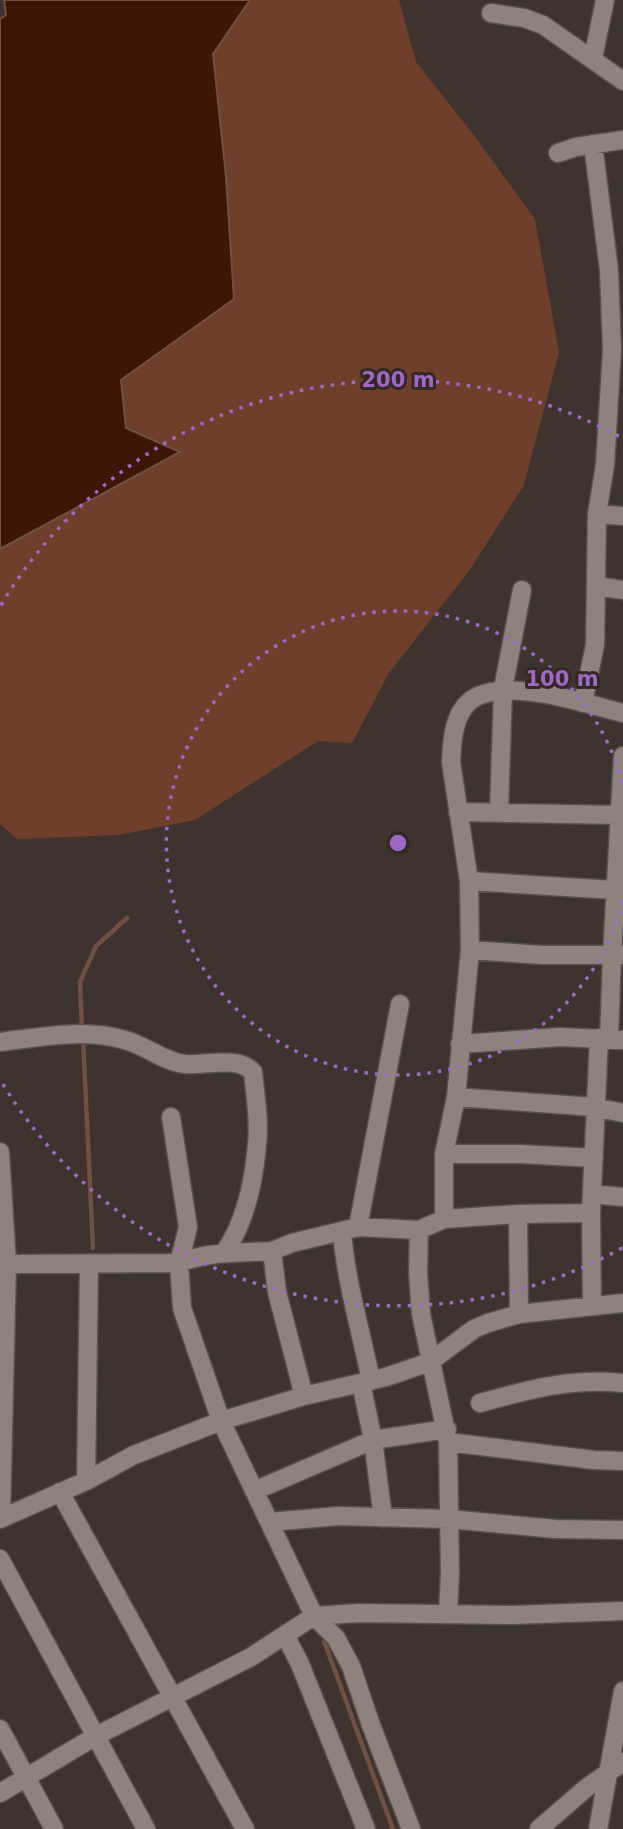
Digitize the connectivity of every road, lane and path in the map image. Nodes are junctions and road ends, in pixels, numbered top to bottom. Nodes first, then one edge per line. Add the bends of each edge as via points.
1 (605, 0) edge
2 (491, 13) dead end
3 (593, 58) junction
4 (623, 81) edge
5 (623, 140) edge
6 (593, 144) junction
7 (558, 153) dead end
8 (617, 298) edge
9 (597, 514) junction
10 (623, 516) edge
11 (597, 586) junction
12 (522, 590) dead end
13 (623, 590) edge
14 (503, 690) junction
15 (583, 703) junction
16 (623, 713) edge
17 (623, 756) edge
18 (622, 784) edge
19 (458, 811) junction
20 (499, 811) junction
21 (619, 815) junction
22 (620, 868) edge
23 (469, 881) junction
24 (615, 890) junction
25 (470, 950) junction
26 (617, 955) edge
27 (400, 1004) dead end
28 (610, 1039) edge
29 (0, 1042) edge
30 (460, 1044) junction
31 (456, 1097) junction
32 (594, 1107) junction
33 (623, 1113) edge
34 (171, 1116) dead end
35 (0, 1152) edge
36 (444, 1154) junction
37 (594, 1158) junction
38 (592, 1194) junction
39 (623, 1197) edge
40 (591, 1213) junction
41 (518, 1214) junction
42 (444, 1219) junction
43 (350, 1229) junction
44 (419, 1230) junction
45 (263, 1252) junction
46 (225, 1253) junction
47 (179, 1263) junction
48 (4, 1264) edge
49 (89, 1265) junction
50 (623, 1303) edge
51 (592, 1306) junction
52 (519, 1314) junction
53 (431, 1361) junction
54 (366, 1382) junction
55 (623, 1383) edge
56 (304, 1396) junction
57 (480, 1403) dead end
58 (221, 1421) junction
59 (447, 1435) junction
60 (373, 1440) junction
61 (623, 1461) edge
62 (86, 1480) junction
63 (254, 1490) junction
64 (60, 1492) junction
65 (383, 1518) junction
66 (1, 1519) edge
67 (449, 1519) junction
68 (270, 1522) junction
69 (623, 1530) edge
70 (0, 1559) edge
71 (623, 1611) edge
72 (448, 1614) junction
73 (314, 1616) junction
74 (285, 1635) junction
75 (623, 1691) edge
76 (173, 1698) junction
77 (0, 1729) edge
78 (96, 1736) junction
79 (623, 1762) edge
80 (607, 1774) junction
81 (27, 1779) junction
82 (0, 1793) edge
83 (601, 1828) edge
84 (54, 1829) edge
85 (146, 1829) edge
86 (245, 1829) edge
87 (366, 1829) edge
88 (411, 1829) edge
89 (539, 1829) edge

1 - 3 street
2 - 3 street via 543,25
3 - 4 street
5 - 6 street
6 - 7 street
6 - 8 street
8 - 9 street
9 - 10 street
9 - 11 street
11 - 13 street
11 - 15 street via 595,646
12 - 14 street
14 - 15 street
14 - 19 street via 467,703 455,726 451,762
14 - 20 street
15 - 16 street
17 - 18 street
18 - 21 street
19 - 20 street
19 - 23 street
20 - 21 street
21 - 22 street
22 - 24 street
23 - 24 street
23 - 25 street
24 - 26 street
25 - 26 street
25 - 30 street
26 - 28 street
27 - 43 street
28 - 30 street via 525,1038
28 - 32 street
29 - 46 street via 83,1034 124,1040 183,1064 249,1067 258,1142 243,1214
30 - 31 street
31 - 32 street
31 - 36 street
32 - 33 street
32 - 37 street
34 - 47 street via 188,1227
35 - 48 street
36 - 37 street
36 - 42 street
37 - 38 street
38 - 39 street
38 - 40 street
40 - 41 street
40 - 51 street
41 - 42 street
41 - 52 street
42 - 44 street
43 - 44 street
43 - 45 street
43 - 54 street via 351,1294
44 - 53 street via 421,1314
45 - 46 street
45 - 56 street
46 - 47 street
47 - 49 street
47 - 58 street via 182,1308
48 - 49 street
48 - 66 street
49 - 62 street
50 - 51 street
51 - 52 street
52 - 53 street via 474,1329
53 - 54 street
53 - 59 street
54 - 56 street
54 - 60 street
55 - 57 street via 551,1384
56 - 58 street
58 - 62 street via 134,1455
58 - 63 street
59 - 60 street
59 - 61 street via 523,1452
59 - 67 street
60 - 63 street
60 - 65 street
62 - 64 street
63 - 68 street
64 - 66 street
64 - 76 street
65 - 67 street
65 - 68 street via 338,1516
67 - 69 street
67 - 72 street
68 - 73 street
70 - 78 street
71 - 72 street
72 - 73 street
73 - 74 street
73 - 88 street via 336,1638 351,1666
74 - 76 street
74 - 87 street
75 - 80 street
76 - 78 street
76 - 86 street
77 - 81 street
78 - 81 street
78 - 85 street
79 - 80 street
80 - 83 street
80 - 89 street
81 - 82 street
81 - 84 street

